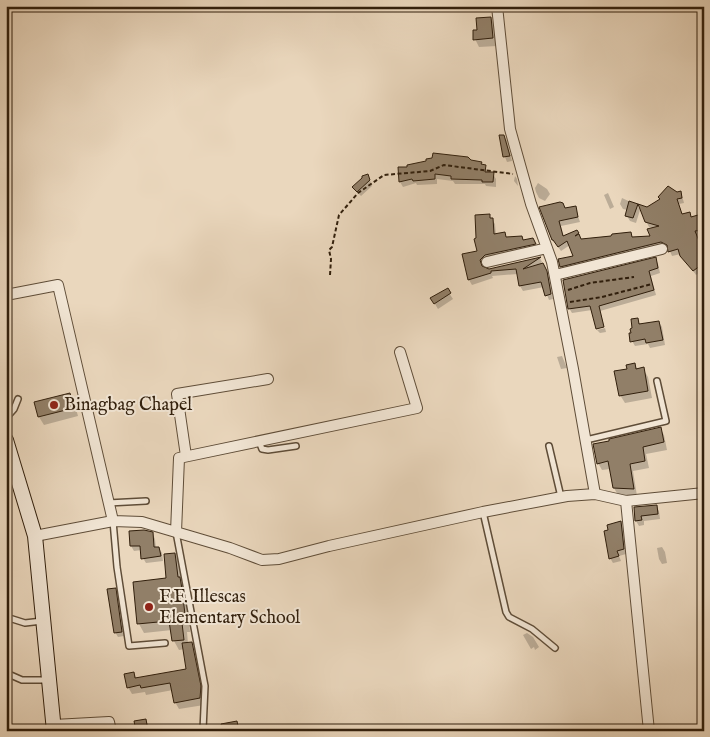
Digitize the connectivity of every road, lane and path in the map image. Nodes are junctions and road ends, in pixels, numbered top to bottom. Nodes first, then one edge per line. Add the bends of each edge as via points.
1 (497, 6) edge
2 (523, 174) junction
3 (547, 248) junction
4 (662, 249) dead end
5 (488, 262) dead end
6 (330, 275) dead end
7 (555, 275) junction
8 (634, 277) dead end
9 (652, 284) dead end
10 (558, 292) junction
11 (6, 295) edge
12 (560, 304) junction
13 (400, 352) dead end
14 (268, 379) dead end
15 (657, 382) dead end
16 (18, 399) dead end
17 (6, 418) edge
18 (586, 440) junction
19 (6, 441) edge
20 (259, 441) junction
21 (296, 446) dead end
22 (549, 446) dead end
23 (186, 456) junction
24 (704, 493) edge
25 (595, 494) junction
26 (561, 497) junction
27 (146, 501) dead end
28 (626, 501) junction
29 (108, 503) junction
30 (483, 512) junction
31 (113, 521) junction
32 (176, 532) junction
33 (35, 536) junction
34 (6, 616) edge
35 (43, 621) junction
36 (165, 642) dead end
37 (555, 648) dead end
38 (6, 674) edge
39 (49, 680) junction
40 (54, 728) edge
41 (203, 730) edge
42 (111, 731) edge
43 (649, 731) edge

1 - 2 street via 510,129
2 - 3 street
2 - 6 path via 444,165 430,171 384,175 358,193 339,215 329,250
3 - 5 street
3 - 7 street
4 - 7 street
7 - 10 street
8 - 10 path via 590,283
9 - 12 path
10 - 12 street
11 - 29 street via 58,284
12 - 18 street
13 - 20 street via 417,408
14 - 23 street via 177,394
15 - 18 lane via 666,421
16 - 17 lane
18 - 25 street
19 - 33 main road
20 - 21 lane via 262,449 268,450
20 - 23 street
22 - 26 lane
23 - 32 street via 179,458
24 - 28 street
25 - 26 street
25 - 28 street
26 - 30 street
27 - 29 lane
28 - 43 street
29 - 31 street
30 - 32 street via 279,559 262,560
30 - 37 lane via 506,612
31 - 32 street via 142,522
31 - 33 street
31 - 36 lane via 129,646
32 - 41 lane via 205,686
33 - 35 main road
34 - 35 lane via 25,623
35 - 39 main road
38 - 39 lane via 22,680
39 - 40 main road
40 - 42 street via 109,722

